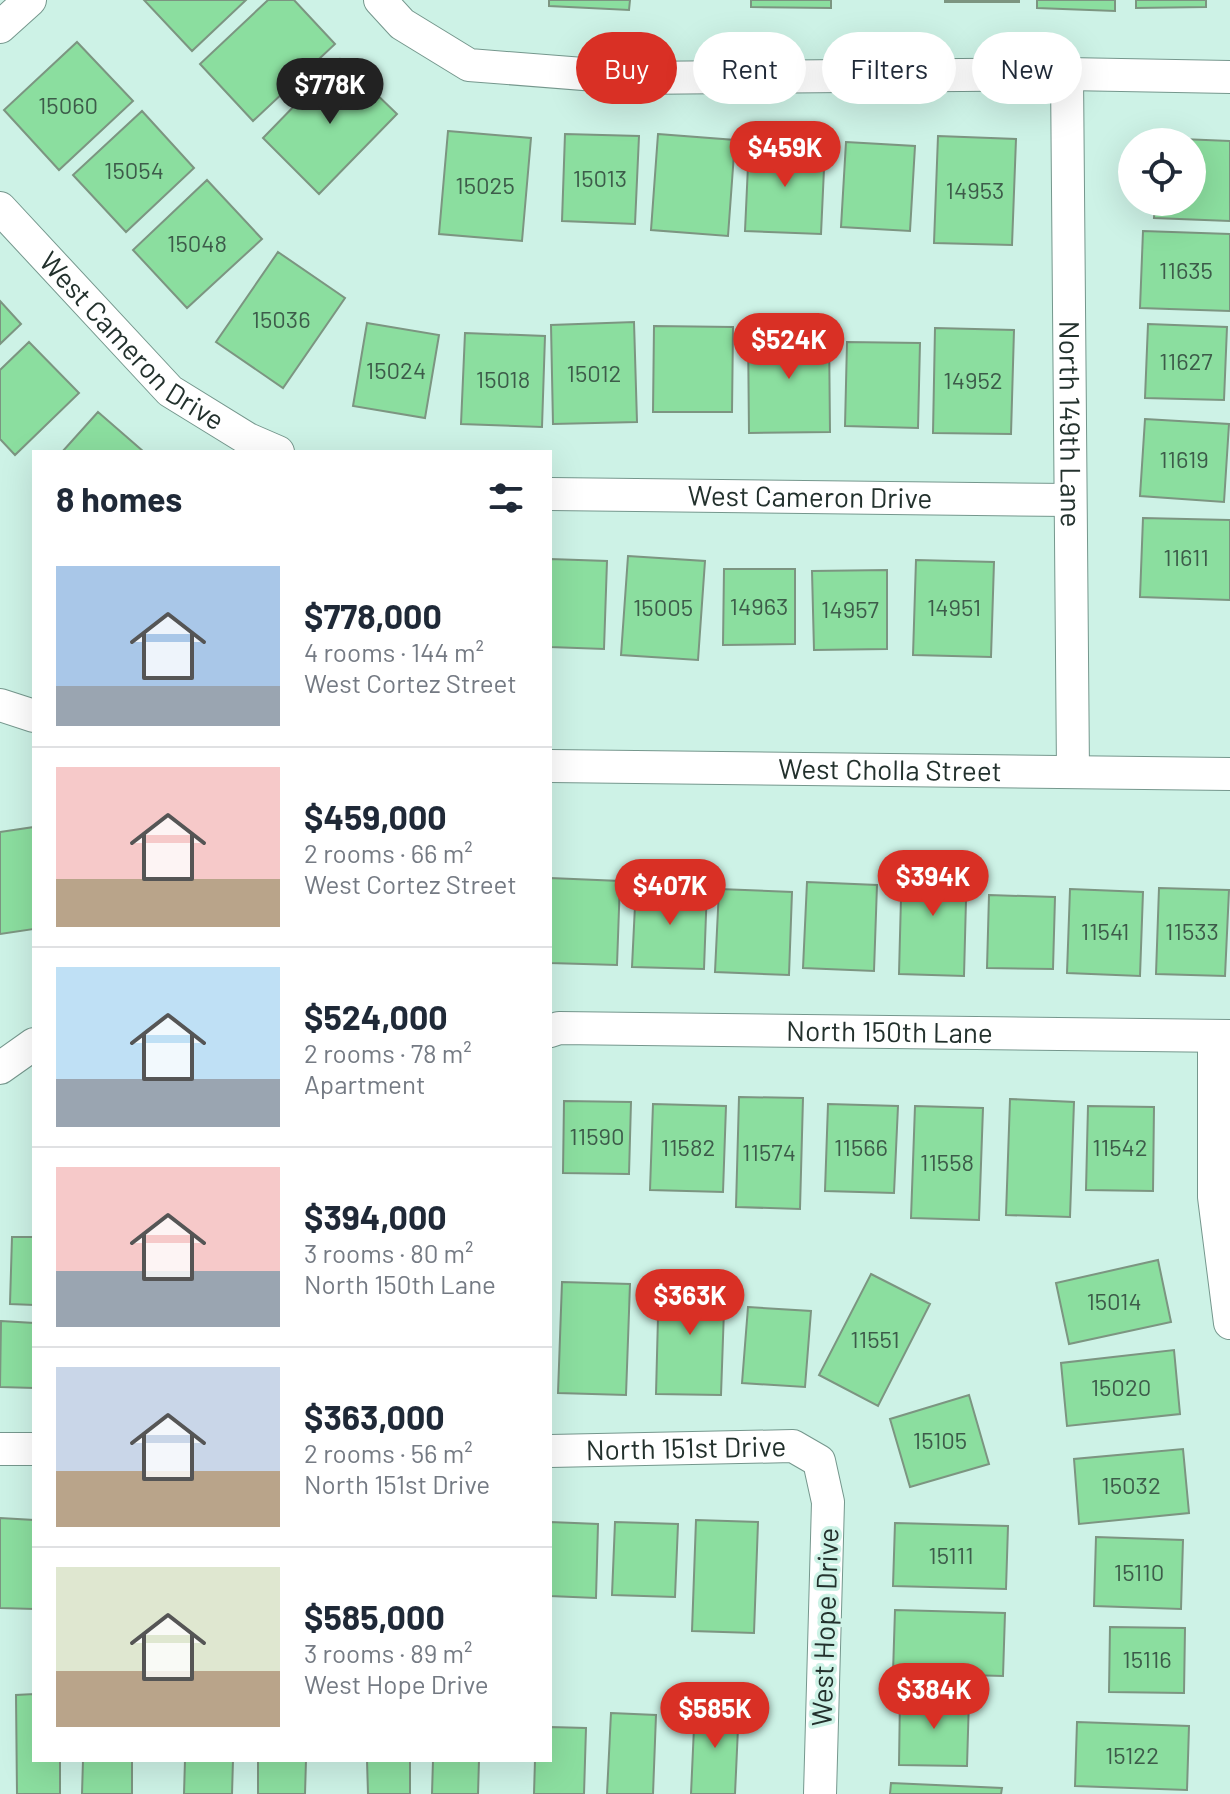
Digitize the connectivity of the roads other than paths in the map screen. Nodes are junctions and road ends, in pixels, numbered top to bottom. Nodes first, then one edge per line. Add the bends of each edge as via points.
1 (30, 0) edge
2 (380, 0) edge
3 (0, 27) edge
4 (1082, 74) edge
5 (972, 75) edge
6 (1230, 77) edge
7 (1067, 104) edge
8 (0, 208) edge
9 (273, 450) edge
10 (552, 494) edge
11 (1069, 500) junction
12 (0, 705) edge
13 (32, 715) edge
14 (552, 766) edge
15 (1073, 772) junction
16 (1230, 774) edge
17 (552, 1030) edge
18 (1222, 1036) edge
19 (32, 1045) edge
20 (0, 1068) edge
21 (1230, 1323) edge
22 (0, 1449) edge
23 (32, 1449) edge
24 (552, 1451) edge
25 (819, 1461) joint
26 (820, 1794) edge

1 - 3 street
2 - 5 street via 402,24 469,65 634,78
4 - 6 street
7 - 11 street, North 149th Lane
8 - 9 street, West Cameron Drive via 170,391
10 - 11 street, West Cameron Drive
11 - 15 street, North 149th Lane
12 - 13 street
14 - 15 street, West Cholla Street
15 - 16 street, West Cholla Street
17 - 18 street, North 150th Lane
18 - 21 street via 1214,1197
19 - 20 street
22 - 23 street
24 - 25 street, North 151st Drive via 793,1446
25 - 26 street, West Hope Drive via 828,1502

